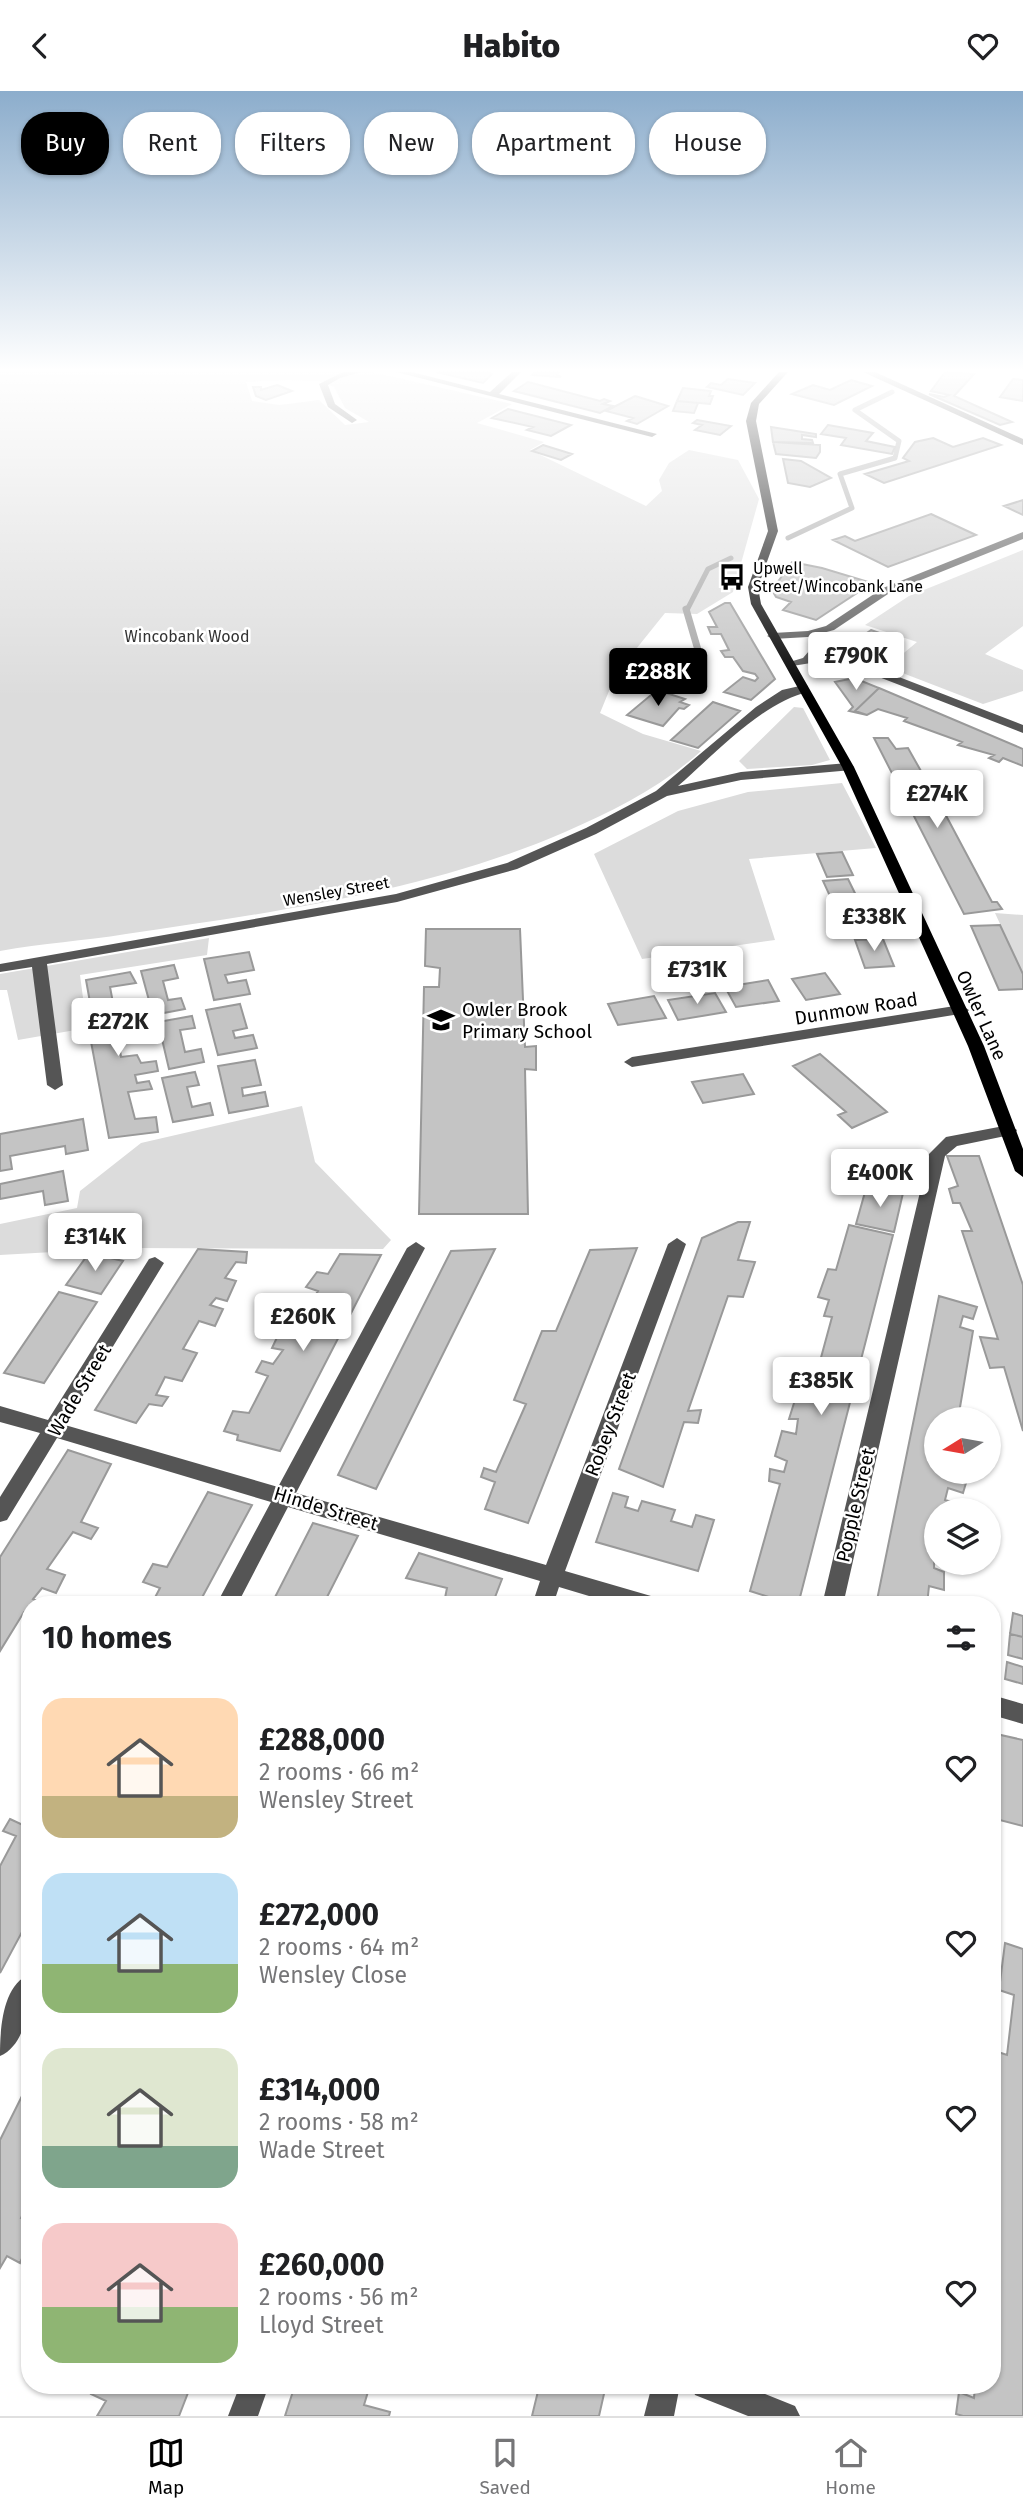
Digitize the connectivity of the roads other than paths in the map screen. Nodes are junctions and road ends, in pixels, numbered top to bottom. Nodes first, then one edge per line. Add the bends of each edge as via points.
1 (763, 480) edge
2 (1023, 535) edge
3 (830, 628) junction
4 (773, 636) junction
5 (813, 656) junction
6 (790, 665) junction
7 (804, 689) junction
8 (1023, 729) edge
9 (703, 759) junction
10 (848, 768) junction
11 (741, 776) junction
12 (661, 794) junction
13 (39, 962) junction
14 (0, 968) edge
15 (961, 1010) junction
16 (632, 1062) dead end
17 (55, 1086) dead end
18 (1009, 1130) junction
19 (1023, 1171) edge
20 (677, 1244) dead end
21 (416, 1248) dead end
22 (156, 1263) dead end
23 (0, 1413) edge
24 (56, 1429) junction
25 (283, 1495) junction
26 (0, 1514) edge
27 (553, 1576) junction
28 (231, 1596) edge
29 (545, 1596) edge
30 (621, 1596) edge
31 (834, 1596) edge
32 (1001, 1708) edge
33 (1023, 1714) edge
34 (21, 2003) edge
35 (0, 2043) edge
36 (252, 2394) edge
37 (664, 2394) edge
38 (728, 2394) edge
39 (243, 2416) edge
40 (659, 2416) edge
41 (785, 2416) edge

1 - 4 main road, Owler Lane via 773,531 753,587
2 - 3 street via 887,590
3 - 4 street
3 - 5 street
4 - 6 main road, Owler Lane
5 - 6 street
5 - 8 street via 851,662
6 - 7 main road, Owler Lane
7 - 9 street, Wensley Street via 779,696
7 - 10 main road, Owler Lane
9 - 11 street, Wensley Street via 716,770
9 - 12 street, Wensley Street
10 - 11 street, Wensley Street
10 - 15 main road, Owler Lane
11 - 12 street, Wensley Street
12 - 13 street, Wensley Street via 512,866 452,884
13 - 14 street, Wensley Street
13 - 17 street
15 - 16 street, Dunmow Road
15 - 18 main road, Owler Lane
18 - 19 main road, Owler Lane
18 - 31 street, Popple Street via 952,1142 937,1154
20 - 27 street, Robey Street
21 - 25 street
22 - 24 street, Wade Street
23 - 24 street, Hinde Street
24 - 25 street, Hinde Street
24 - 26 street, Wade Street
25 - 27 street, Hinde Street
25 - 28 street
27 - 29 street, Robey Street
27 - 30 street, Hinde Street
32 - 33 street
34 - 35 street
36 - 39 street
37 - 40 street
38 - 41 street

